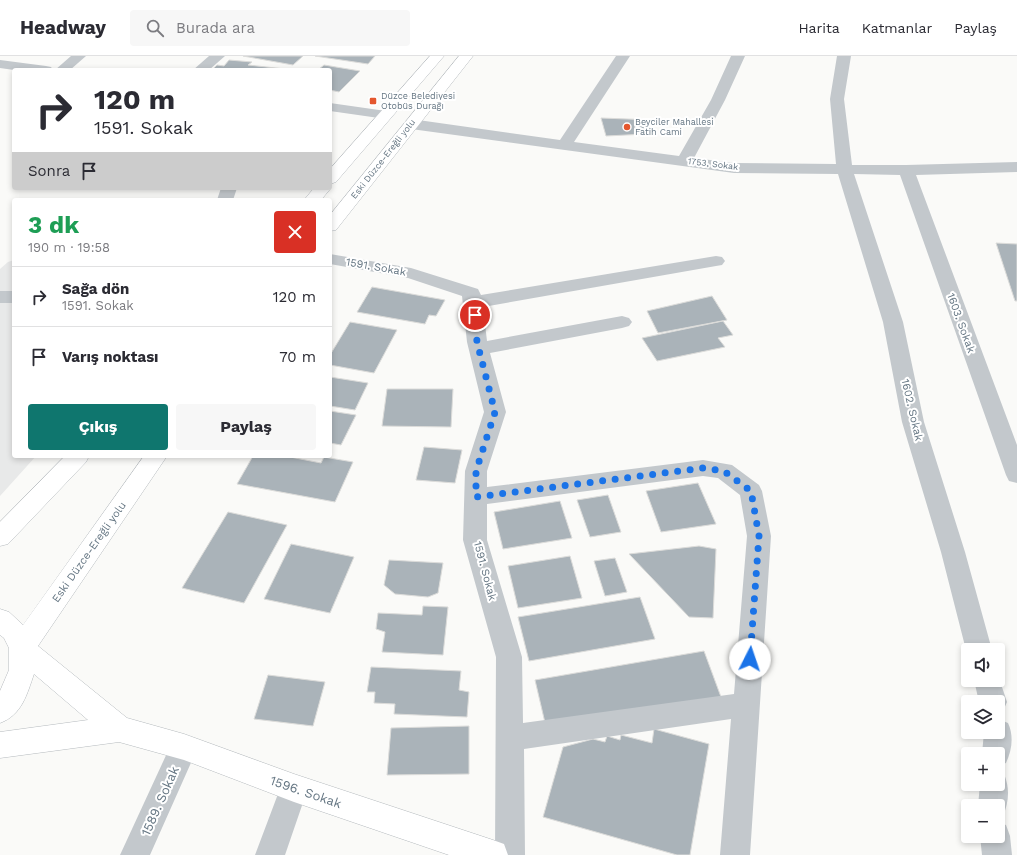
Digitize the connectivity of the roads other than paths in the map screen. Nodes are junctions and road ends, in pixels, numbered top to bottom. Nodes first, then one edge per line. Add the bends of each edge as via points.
1 (80, 56) edge
2 (218, 56) edge
3 (437, 56) edge
4 (466, 56) edge
5 (623, 56) edge
6 (738, 56) edge
7 (844, 56) edge
8 (0, 65) edge
9 (28, 68) edge
10 (65, 68) edge
11 (203, 68) edge
12 (332, 107) edge
13 (386, 115) junction
14 (411, 124) junction
15 (565, 144) junction
16 (684, 161) junction
17 (1017, 167) edge
18 (844, 170) junction
19 (906, 170) junction
20 (332, 177) edge
21 (321, 190) edge
22 (314, 198) edge
23 (332, 223) edge
24 (332, 259) edge
25 (716, 261) dead end
26 (0, 296) edge
27 (12, 297) edge
28 (474, 302) junction
29 (622, 322) dead end
30 (479, 349) junction
31 (76, 458) edge
32 (155, 458) edge
33 (1017, 475) edge
34 (476, 497) junction
35 (0, 537) edge
36 (0, 620) edge
37 (977, 643) edge
38 (22, 648) junction
39 (746, 704) junction
40 (0, 711) edge
41 (119, 728) junction
42 (509, 738) junction
43 (0, 745) edge
44 (184, 747) junction
45 (294, 788) junction
46 (996, 843) edge
47 (136, 855) edge
48 (270, 855) edge
49 (493, 855) edge
50 (510, 855) edge
51 (735, 855) edge
52 (997, 855) edge

1 - 10 street
2 - 11 street
3 - 13 main road
4 - 14 main road, Eski Düzce-Ereğli yolu
5 - 15 street
6 - 16 street via 718,100
7 - 18 street, 1602. Sokak via 838,99
8 - 9 street
12 - 13 street
13 - 20 main road
14 - 15 street, 1753. Sokak
14 - 23 main road, Eski Düzce-Ereğli yolu
15 - 16 street, 1753. Sokak
16 - 18 street, 1753. Sokak via 734,168
17 - 19 street, 1753. Sokak
18 - 19 street, 1753. Sokak
18 - 37 street, 1602. Sokak via 893,322 913,422 953,552
19 - 33 street, 1603. Sokak
21 - 22 main road
24 - 28 street, 1591. Sokak via 411,273 471,293
25 - 28 street
26 - 27 street
28 - 30 street, 1591. Sokak
29 - 30 street
30 - 34 street, 1591. Sokak via 495,412 476,471
31 - 35 main road
32 - 38 main road, Eski Düzce-Ereğli yolu
34 - 39 street via 703,468 724,471 751,491 759,536
34 - 42 street, 1591. Sokak via 475,540 509,657
36 - 38 main road via 13,630
38 - 40 main road via 22,670 13,695
38 - 41 main road
39 - 42 street
39 - 51 street
41 - 43 main road
41 - 44 main road, 1596. Sokak
42 - 50 street, 1591. Sokak
44 - 45 main road, 1596. Sokak
44 - 47 street, 1589. Sokak
45 - 48 street
45 - 49 main road, 1596. Sokak
46 - 52 street

